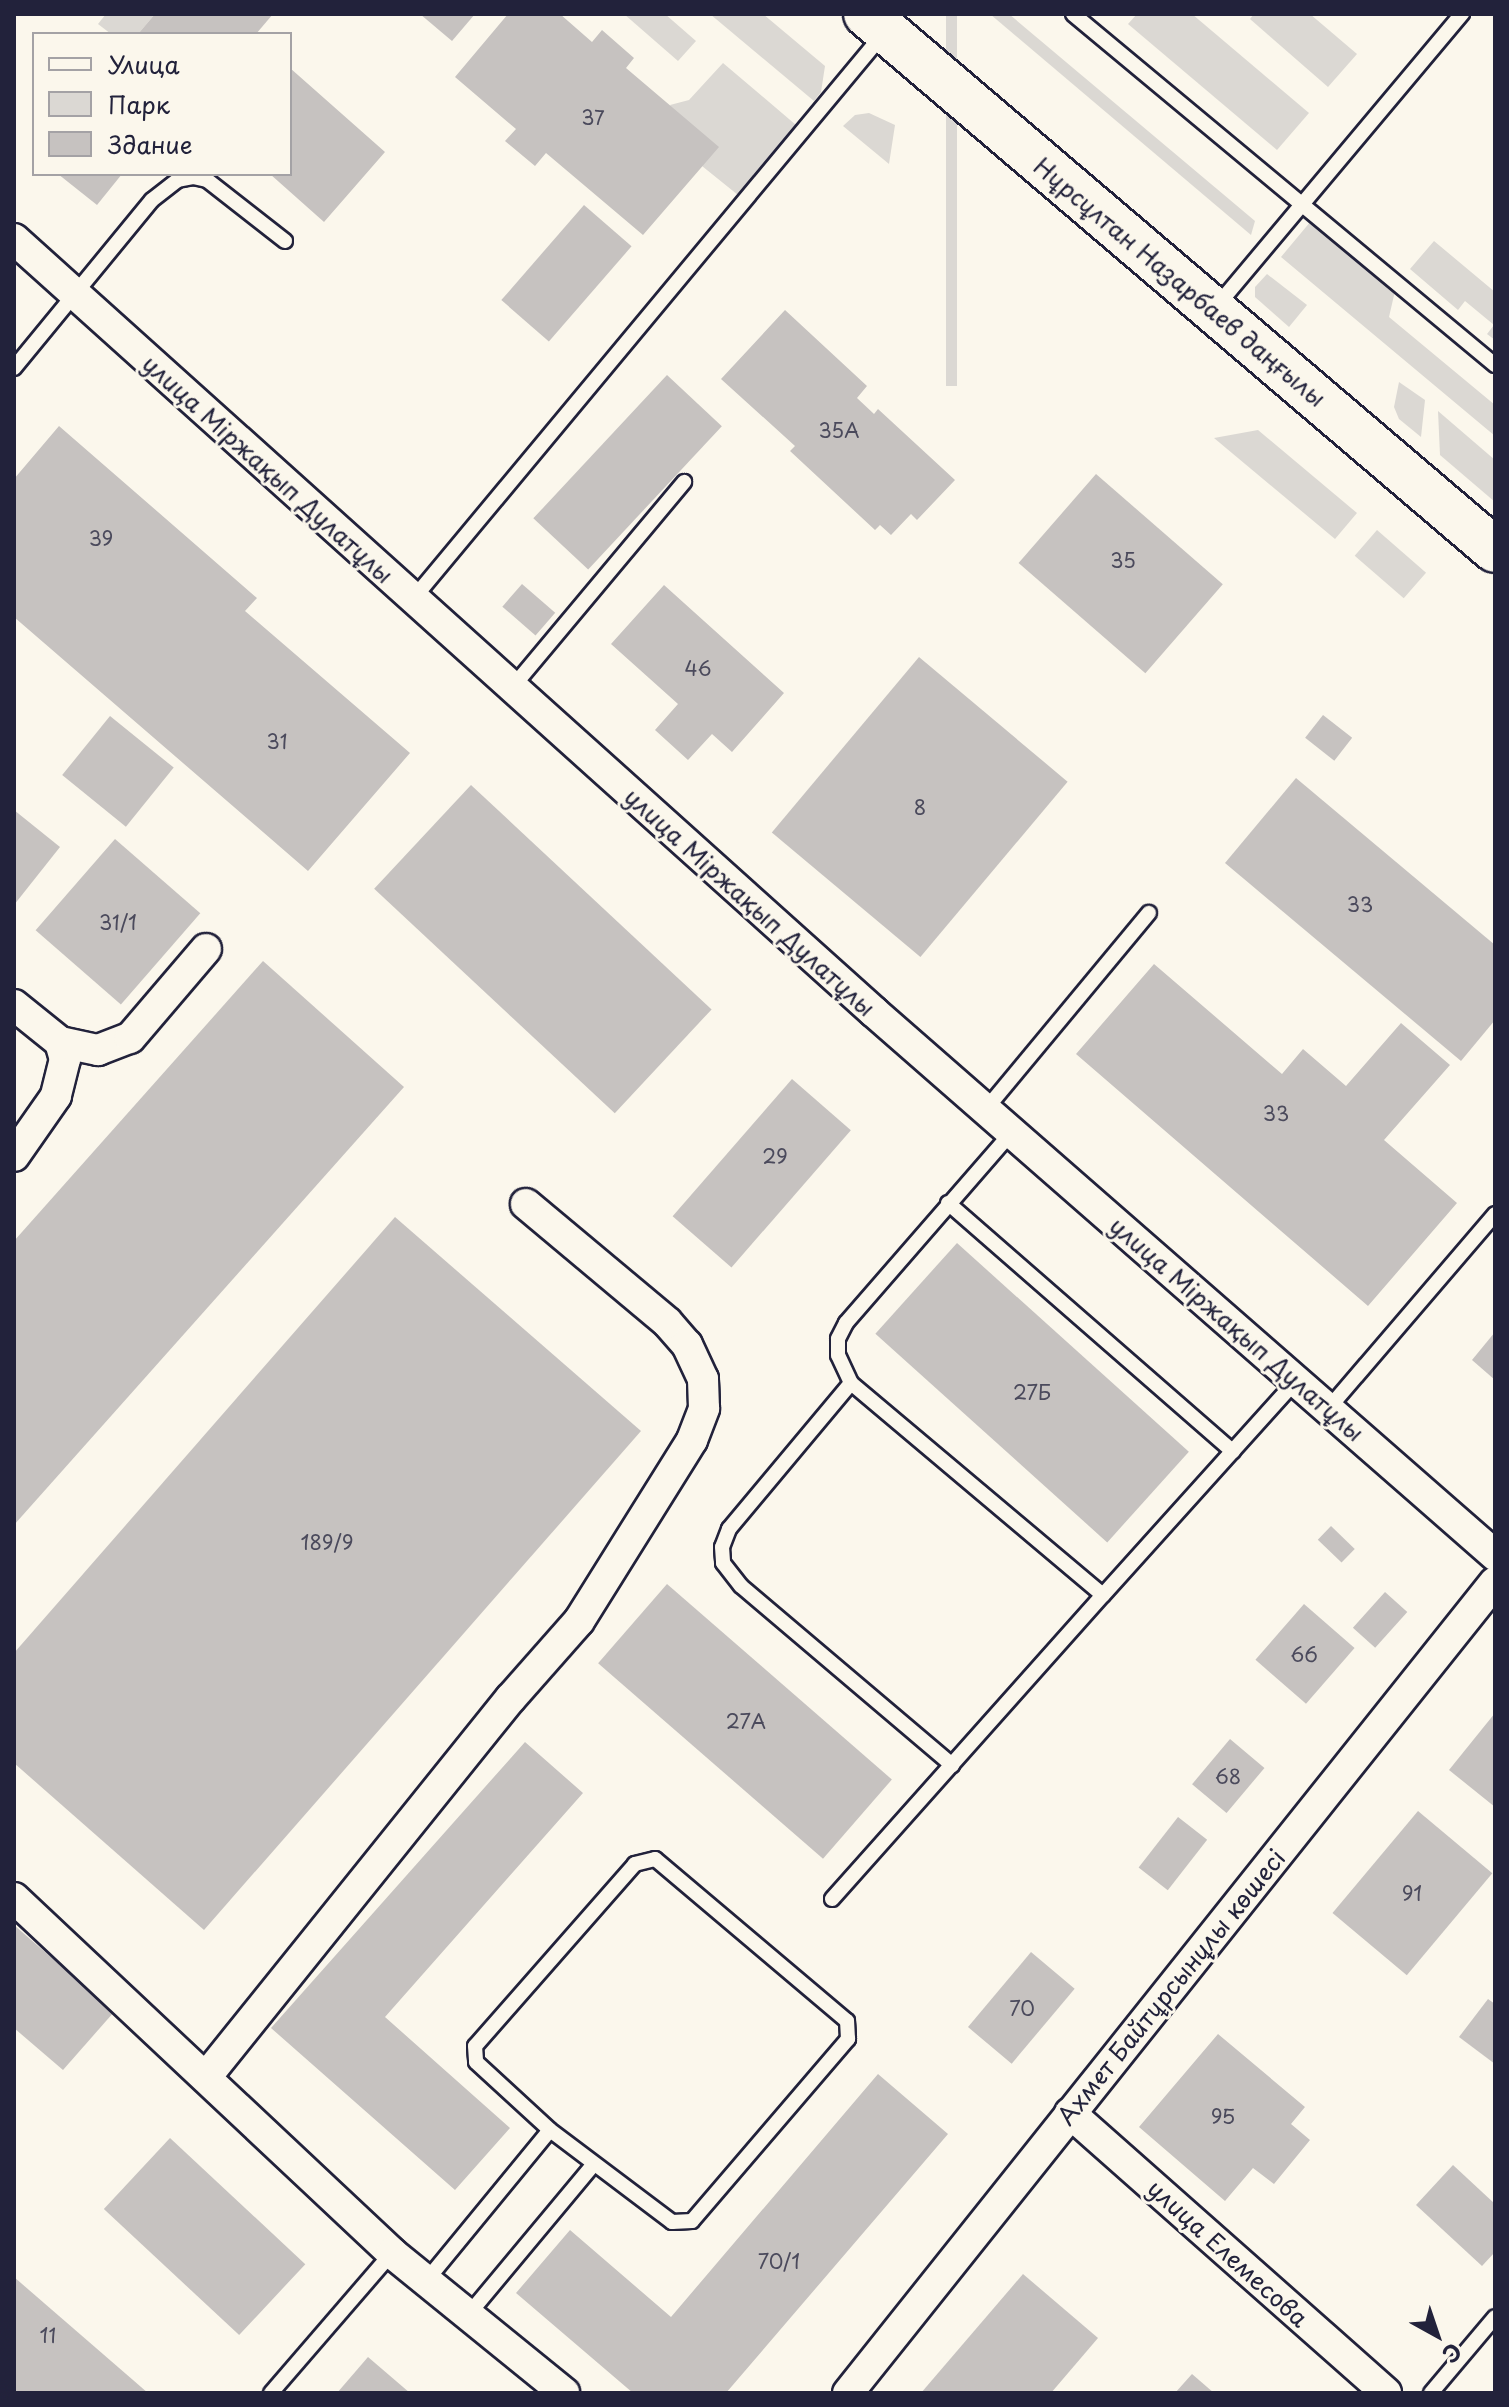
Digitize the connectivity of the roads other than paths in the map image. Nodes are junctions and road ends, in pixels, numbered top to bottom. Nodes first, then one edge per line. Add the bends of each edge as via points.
1 (1073, 14) edge
2 (1462, 14) edge
3 (876, 22) edge
4 (1301, 203) junction
5 (14, 239) edge
6 (285, 241) dead end
7 (75, 295) junction
8 (1213, 311) junction
9 (1495, 365) edge
10 (14, 368) edge
11 (684, 482) dead end
12 (1495, 550) edge
13 (412, 600) junction
14 (511, 689) junction
15 (1149, 913) dead end
16 (206, 949) dead end
17 (14, 1005) edge
18 (60, 1042) junction
19 (986, 1109) junction
20 (1012, 1131) junction
21 (14, 1156) edge
22 (948, 1203) junction
23 (526, 1204) dead end
24 (1495, 1214) edge
25 (1296, 1381) junction
26 (851, 1383) junction
27 (1328, 1409) junction
28 (1233, 1452) junction
29 (1495, 1555) edge
30 (1495, 1582) edge
31 (1103, 1595) junction
32 (952, 1765) junction
33 (14, 1898) edge
34 (832, 1899) dead end
35 (206, 2077) junction
36 (1070, 2113) junction
37 (550, 2130) junction
38 (593, 2165) junction
39 (392, 2253) junction
40 (426, 2281) junction
41 (468, 2315) junction
42 (1495, 2317) edge
43 (271, 2393) edge
44 (564, 2393) edge
45 (848, 2393) edge
46 (1386, 2393) edge
47 (1431, 2393) edge

1 - 4 lane
2 - 4 lane
3 - 8 highway, Нұрсұлтан Назарбаев даңғылы
3 - 13 lane
4 - 8 lane
4 - 9 lane
5 - 7 street, улица Міржақып Дулатұлы
6 - 7 lane via 207,180 178,180 152,200
7 - 10 lane
7 - 13 street, улица Міржақып Дулатұлы
8 - 12 highway, Нұрсұлтан Назарбаев даңғылы
11 - 14 lane
13 - 14 street, улица Міржақып Дулатұлы
14 - 19 street, улица Міржақып Дулатұлы
15 - 19 lane
16 - 18 street via 130,1038 98,1050
17 - 18 street
18 - 21 street via 65,1059 56,1096
19 - 20 street, улица Міржақып Дулатұлы
20 - 22 lane
20 - 25 street, улица Міржақып Дулатұлы
22 - 26 lane via 846,1323 838,1355
22 - 28 lane
23 - 35 street via 667,1322 687,1345 703,1379 704,1408 692,1440 579,1621
24 - 27 lane
25 - 27 street, улица Міржақып Дулатұлы
25 - 28 lane
26 - 31 lane
26 - 32 lane via 729,1529 723,1563 741,1586
27 - 29 street, улица Міржақып Дулатұлы
28 - 31 lane
30 - 36 street, Ахмет Байтұрсынұлы көшесі
31 - 32 lane
32 - 34 lane
33 - 35 street
35 - 39 street
36 - 45 street, Ахмет Байтұрсынұлы көшесі
36 - 46 street, улица Елемесова
37 - 38 lane
37 - 38 lane via 476,2062 475,2046 635,1864 655,1859 847,2021 848,2039 692,2221 672,2222
37 - 40 lane
38 - 41 lane
39 - 40 street
39 - 43 lane
40 - 41 street
41 - 44 street
42 - 47 lane

